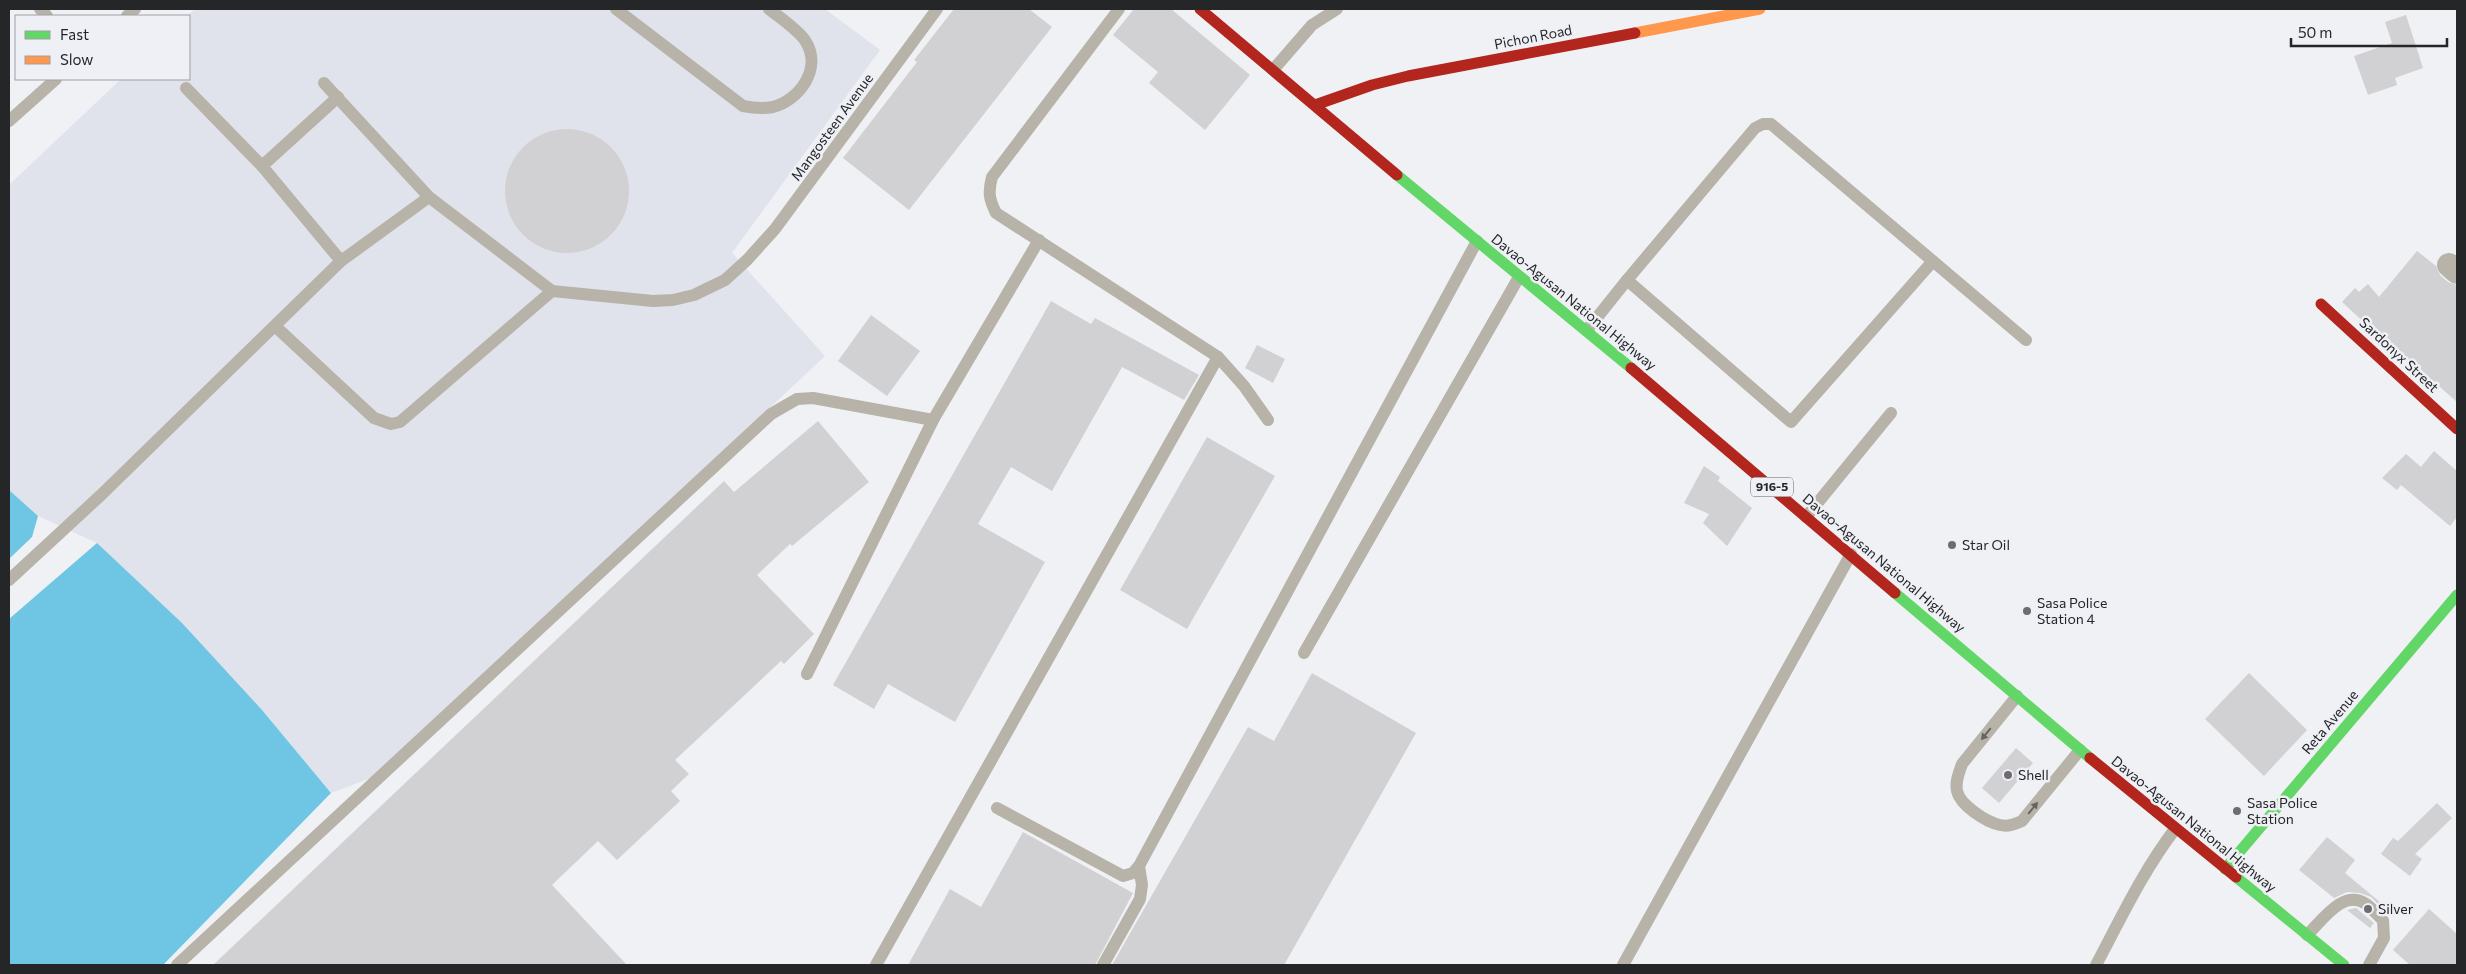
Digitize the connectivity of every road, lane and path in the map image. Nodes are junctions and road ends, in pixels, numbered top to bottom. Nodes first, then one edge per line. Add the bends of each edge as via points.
1 (616, 9) edge
2 (769, 9) edge
3 (937, 9) edge
4 (1118, 9) edge
5 (1200, 9) edge
6 (1337, 9) edge
7 (1760, 9) edge
8 (1274, 70) junction
9 (55, 80) edge
10 (324, 83) dead end
11 (186, 88) dead end
12 (338, 97) junction
13 (1315, 105) junction
14 (9, 121) edge
15 (262, 166) junction
16 (428, 197) junction
17 (1039, 240) junction
18 (1477, 241) junction
19 (341, 261) junction
20 (1933, 261) junction
21 (1519, 277) junction
22 (1627, 280) junction
23 (552, 291) junction
24 (2321, 304) dead end
25 (276, 326) junction
26 (1587, 330) junction
27 (2026, 340) dead end
28 (1218, 357) junction
29 (1891, 412) dead end
30 (934, 420) junction
31 (1268, 420) dead end
32 (2457, 428) edge
33 (1806, 517) junction
34 (1851, 554) junction
35 (9, 580) edge
36 (2457, 595) edge
37 (1304, 653) dead end
38 (808, 674) dead end
39 (2017, 696) junction
40 (2080, 750) junction
41 (997, 808) dead end
42 (2175, 829) junction
43 (1139, 866) junction
44 (2225, 869) junction
45 (2307, 935) junction
46 (177, 965) edge
47 (876, 965) edge
48 (1103, 965) edge
49 (1623, 965) edge
50 (2096, 965) edge
51 (2344, 965) edge
52 (2369, 965) edge

1 - 2 lane via 742,106 758,109 774,107 789,99 804,86 811,72 811,55 806,40
3 - 23 lane, Mangosteen Avenue via 775,229 725,280 709,289 673,300
4 - 17 lane via 992,178 990,200 996,213
5 - 8 main road, Davao-Agusan National Highway / 916-5
6 - 8 lane via 1312,25
7 - 13 main road, Pichon Road via 1408,76
8 - 13 main road, Davao-Agusan National Highway / 916-5
9 - 14 lane
10 - 12 lane
11 - 15 lane
12 - 15 lane
12 - 16 lane
13 - 18 main road, Davao-Agusan National Highway / 916-5
15 - 19 lane
16 - 19 lane
16 - 23 lane
17 - 28 lane
17 - 30 lane
18 - 21 main road, Davao-Agusan National Highway / 916-5
18 - 43 lane
19 - 25 lane
20 - 22 lane via 1771,124 1763,124 1755,128
20 - 22 lane via 1791,422
20 - 27 lane
21 - 26 main road, Davao-Agusan National Highway / 916-5
21 - 37 lane
22 - 26 lane
23 - 25 lane via 400,422 391,424 374,418
24 - 32 main road, Sardonyx Street
25 - 35 lane
26 - 33 main road, Davao-Agusan National Highway / 916-5
28 - 31 lane
28 - 47 lane
29 - 33 lane
30 - 38 lane
30 - 46 lane via 813,398 797,399 771,414
33 - 34 main road, Davao-Agusan National Highway / 916-5
34 - 39 main road, Davao-Agusan National Highway / 916-5
34 - 49 lane
36 - 44 main road, Reta Avenue
39 - 40 main road, Davao-Agusan National Highway / 916-5
39 -> 40 lane via 1962,764 1957,777 1957,792 1964,802 1987,820 2000,826 2012,826 2022,821
40 - 42 main road, Davao-Agusan National Highway / 916-5
41 - 43 lane via 1123,876 1133,873
42 - 44 main road, Davao-Agusan National Highway / 916-5
42 - 50 lane via 2142,878
43 - 48 lane via 1140,899
44 - 45 main road, Davao-Agusan National Highway / 916-5
45 - 51 main road, Davao-Agusan National Highway / 916-5
45 - 52 lane via 2341,901 2354,899 2365,904 2383,920 2384,938

